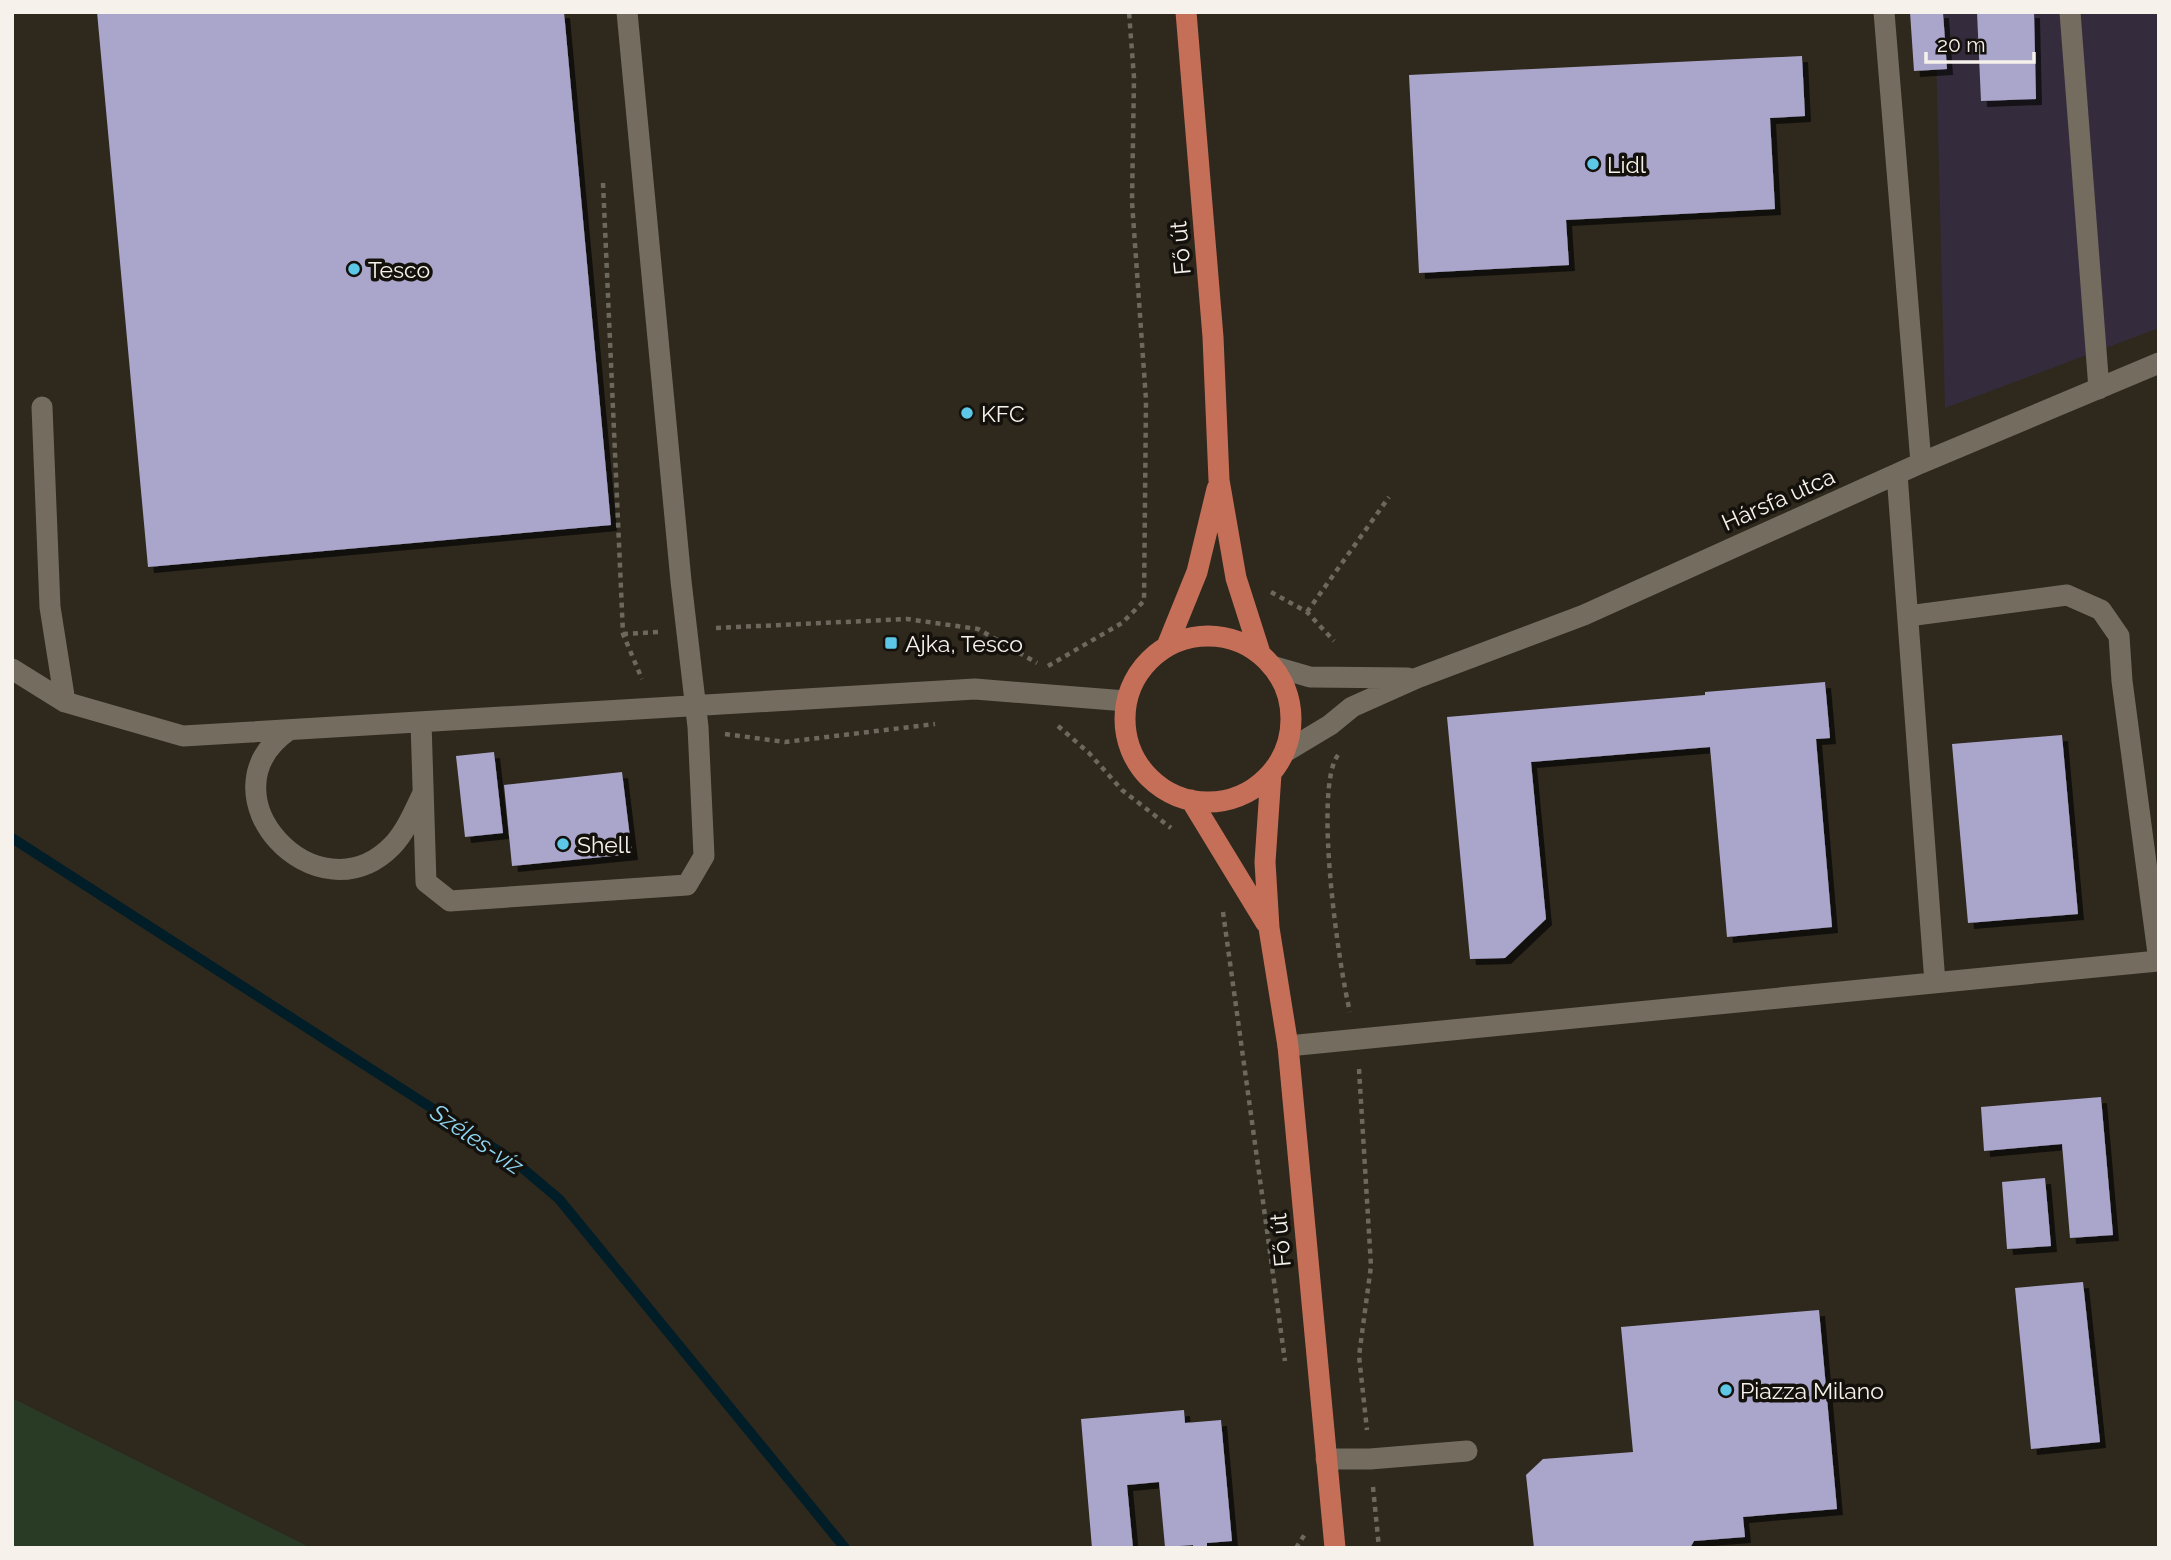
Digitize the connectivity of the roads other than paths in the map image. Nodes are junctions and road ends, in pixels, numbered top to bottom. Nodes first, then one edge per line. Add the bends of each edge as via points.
1 (627, 12) edge
2 (1186, 12) edge
3 (1885, 12) edge
4 (2070, 12) edge
5 (2159, 363) edge
6 (2099, 388) junction
7 (42, 407) dead end
8 (1921, 463) junction
9 (1897, 474) junction
10 (1219, 480) junction
11 (1908, 616) junction
12 (1167, 646) junction
13 (1266, 660) junction
14 (12, 669) edge
15 (1417, 678) junction
16 (1126, 701) junction
17 (65, 702) junction
18 (697, 705) junction
19 (421, 722) junction
20 (289, 730) junction
21 (1285, 752) junction
22 (1271, 774) junction
23 (422, 793) junction
24 (1191, 800) junction
25 (1269, 928) junction
26 (2159, 961) edge
27 (1935, 983) junction
28 (1288, 1046) junction
29 (1468, 1451) dead end
30 (1326, 1460) junction
31 (1335, 1548) edge

1 - 18 street via 681,582
2 - 10 main road, Fő út via 1213,337
3 - 8 street
4 - 6 street
5 - 6 street, Hársfa utca
6 - 8 street, Hársfa utca
7 - 17 street via 50,607
8 - 9 street, Hársfa utca
9 - 11 street
9 - 15 street, Hársfa utca via 1584,615
10 - 12 main road, Fő út via 1197,572
10 - 13 main road, Fő út via 1236,578
11 - 26 street via 2067,595 2101,610 2119,636
11 - 27 street
12 - 13 main road via 1205,635 1243,643
12 - 16 main road via 1141,669
13 - 15 street, Hársfa utca via 1310,677
13 - 21 main road via 1289,698 1290,734
14 - 17 street
15 - 21 street, Hársfa utca via 1352,707
16 - 18 street via 975,689
16 - 24 main road via 1130,748 1142,769 1156,783
17 - 20 street via 183,736
18 - 19 street
18 - 23 street via 704,856 687,885 450,901 426,883
19 - 20 street
19 - 23 street
20 - 23 street via 271,743 259,770 257,810 294,858 330,870 364,864 391,846
21 - 22 main road
22 - 24 main road via 1234,798
22 - 25 main road, Fő út via 1265,862
24 - 25 main road, Fő út
25 - 28 main road, Fő út
26 - 27 street
27 - 28 street
28 - 30 main road, Fő út
29 - 30 street
30 - 31 main road, Fő út

